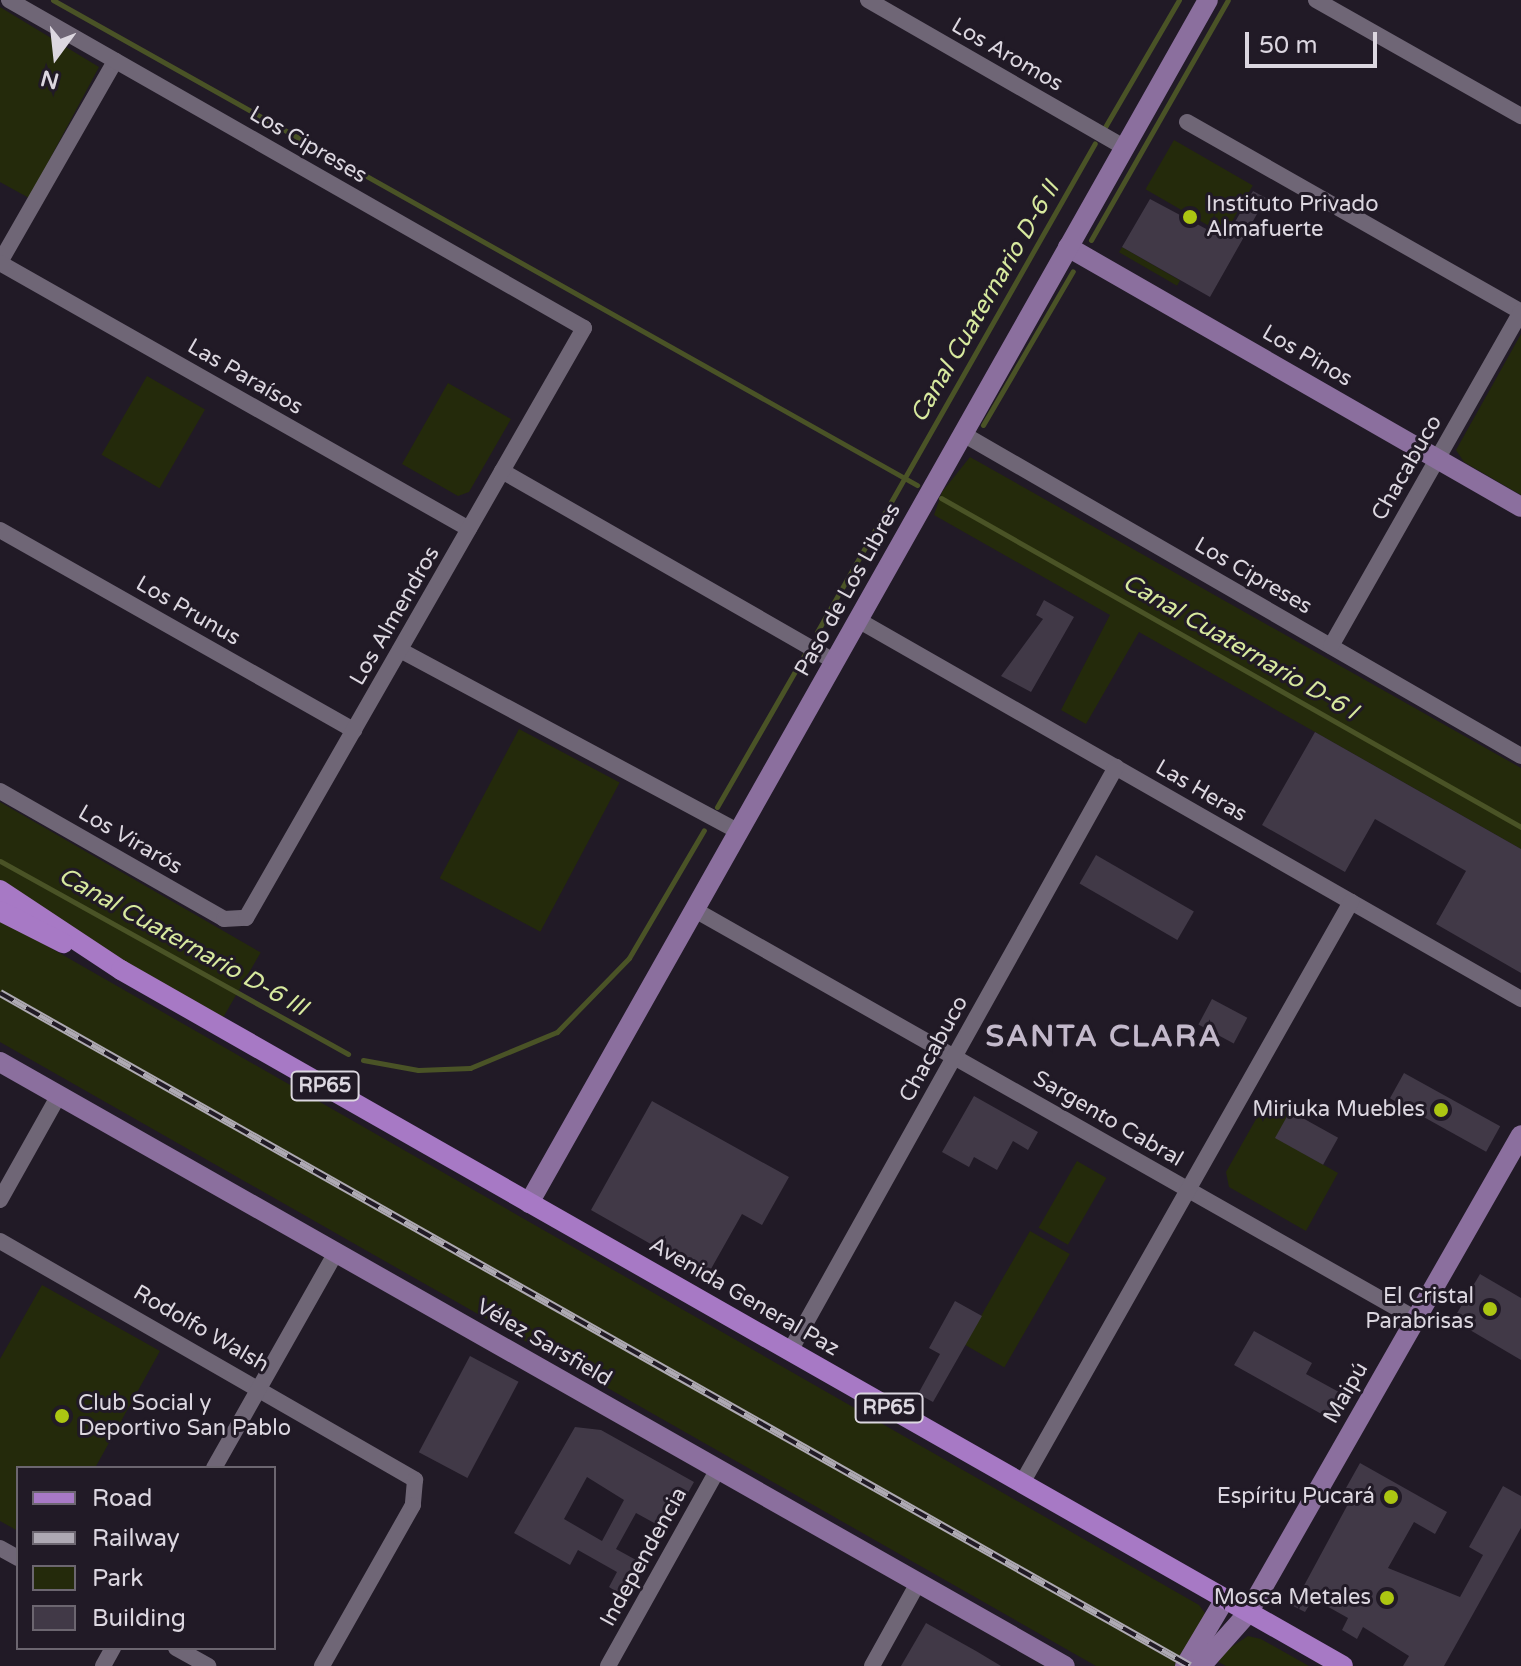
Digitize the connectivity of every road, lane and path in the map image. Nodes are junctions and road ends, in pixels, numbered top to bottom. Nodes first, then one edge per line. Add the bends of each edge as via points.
1 (9, 0) edge
2 (868, 0) edge
3 (1208, 0) edge
4 (1316, 0) edge
5 (115, 61) junction
6 (1521, 116) edge
7 (1187, 122) dead end
8 (1125, 148) junction
9 (1068, 247) junction
10 (0, 262) edge
11 (1521, 312) edge
12 (584, 328) joint
13 (963, 434) junction
14 (1437, 459) junction
15 (502, 471) junction
16 (1521, 507) edge
17 (469, 529) junction
18 (0, 530) edge
19 (858, 620) junction
20 (1331, 646) junction
21 (400, 650) junction
22 (835, 662) junction
23 (354, 730) junction
24 (1521, 756) edge
25 (1116, 767) junction
26 (0, 791) edge
27 (739, 832) junction
28 (0, 890) edge
29 (1351, 902) junction
30 (695, 910) junction
31 (0, 911) edge
32 (239, 922) joint
33 (121, 970) junction
34 (1521, 999) edge
35 (954, 1057) junction
36 (0, 1062) edge
37 (59, 1095) junction
38 (1521, 1135) edge
39 (1188, 1190) junction
40 (0, 1200) edge
41 (529, 1203) junction
42 (0, 1241) edge
43 (336, 1252) junction
44 (1416, 1319) junction
45 (790, 1351) junction
46 (260, 1388) junction
47 (215, 1466) edge
48 (718, 1469) junction
49 (1022, 1483) junction
50 (918, 1583) junction
51 (1225, 1599) junction
52 (1248, 1613) junction
53 (180, 1650) edge
54 (208, 1666) edge
55 (322, 1666) edge
56 (608, 1666) edge
57 (872, 1666) edge
58 (1065, 1666) edge
59 (1185, 1666) edge
60 (1201, 1666) edge
61 (1343, 1666) edge

1 - 5 street, Los Cipreses
2 - 8 street, Los Aromos
3 - 8 street, Paso de Los Libres
4 - 6 street
5 - 10 street
5 - 12 street, Los Cipreses
7 - 11 street
8 - 9 street, Paso de Los Libres
9 - 13 street, Paso de Los Libres
9 - 14 street, Los Pinos
10 - 17 street, Las Paraísos
11 - 14 street, Chacabuco
12 - 15 street, Los Almendros
13 - 19 street, Paso de Los Libres
13 - 20 street, Los Cipreses
14 - 16 street, Los Pinos
14 - 20 street, Chacabuco
15 - 17 street, Los Almendros
15 - 22 street
17 - 21 street, Los Almendros
18 - 23 street, Los Prunus
19 - 22 street, Paso de Los Libres
19 - 25 street, Las Heras
20 - 24 street, Los Cipreses
21 - 23 street, Los Almendros
21 - 27 street
22 - 27 street, Paso de Los Libres
23 - 32 street, Los Almendros
25 - 29 street, Las Heras
25 - 35 street, Chacabuco
26 - 32 street, Los Virarós
27 - 30 street, Paso de Los Libres
28 - 33 main road, Avenida General Paz / RP65
29 - 34 street, Las Heras
29 - 39 street
30 - 35 street, Sargento Cabral
30 - 41 street, Paso de Los Libres
31 - 33 main road, Avenida General Paz / RP65
33 - 41 main road, Avenida General Paz / RP65
35 - 39 street, Sargento Cabral
35 - 45 street, Chacabuco
36 - 37 street, Vélez Sarsfield
37 - 40 street
37 - 43 street, Vélez Sarsfield
38 - 44 street, Maipú
39 - 44 street, Sargento Cabral
39 - 49 street
41 - 45 main road, Avenida General Paz / RP65
42 - 46 street, Rodolfo Walsh
43 - 46 street
43 - 48 street, Vélez Sarsfield
44 - 52 street, Maipú
45 - 49 main road, Avenida General Paz / RP65
46 - 47 street
46 - 55 street, Rodolfo Walsh via 406,1471 417,1486 413,1505
48 - 50 street, Vélez Sarsfield
48 - 56 street, Independencia
49 - 51 main road, Avenida General Paz / RP65
50 - 57 street
50 - 58 street, Vélez Sarsfield
51 - 52 main road, Avenida General Paz / RP65
51 - 59 street
52 - 60 street, Maipú
52 - 61 main road, Avenida General Paz / RP65
53 - 54 street

